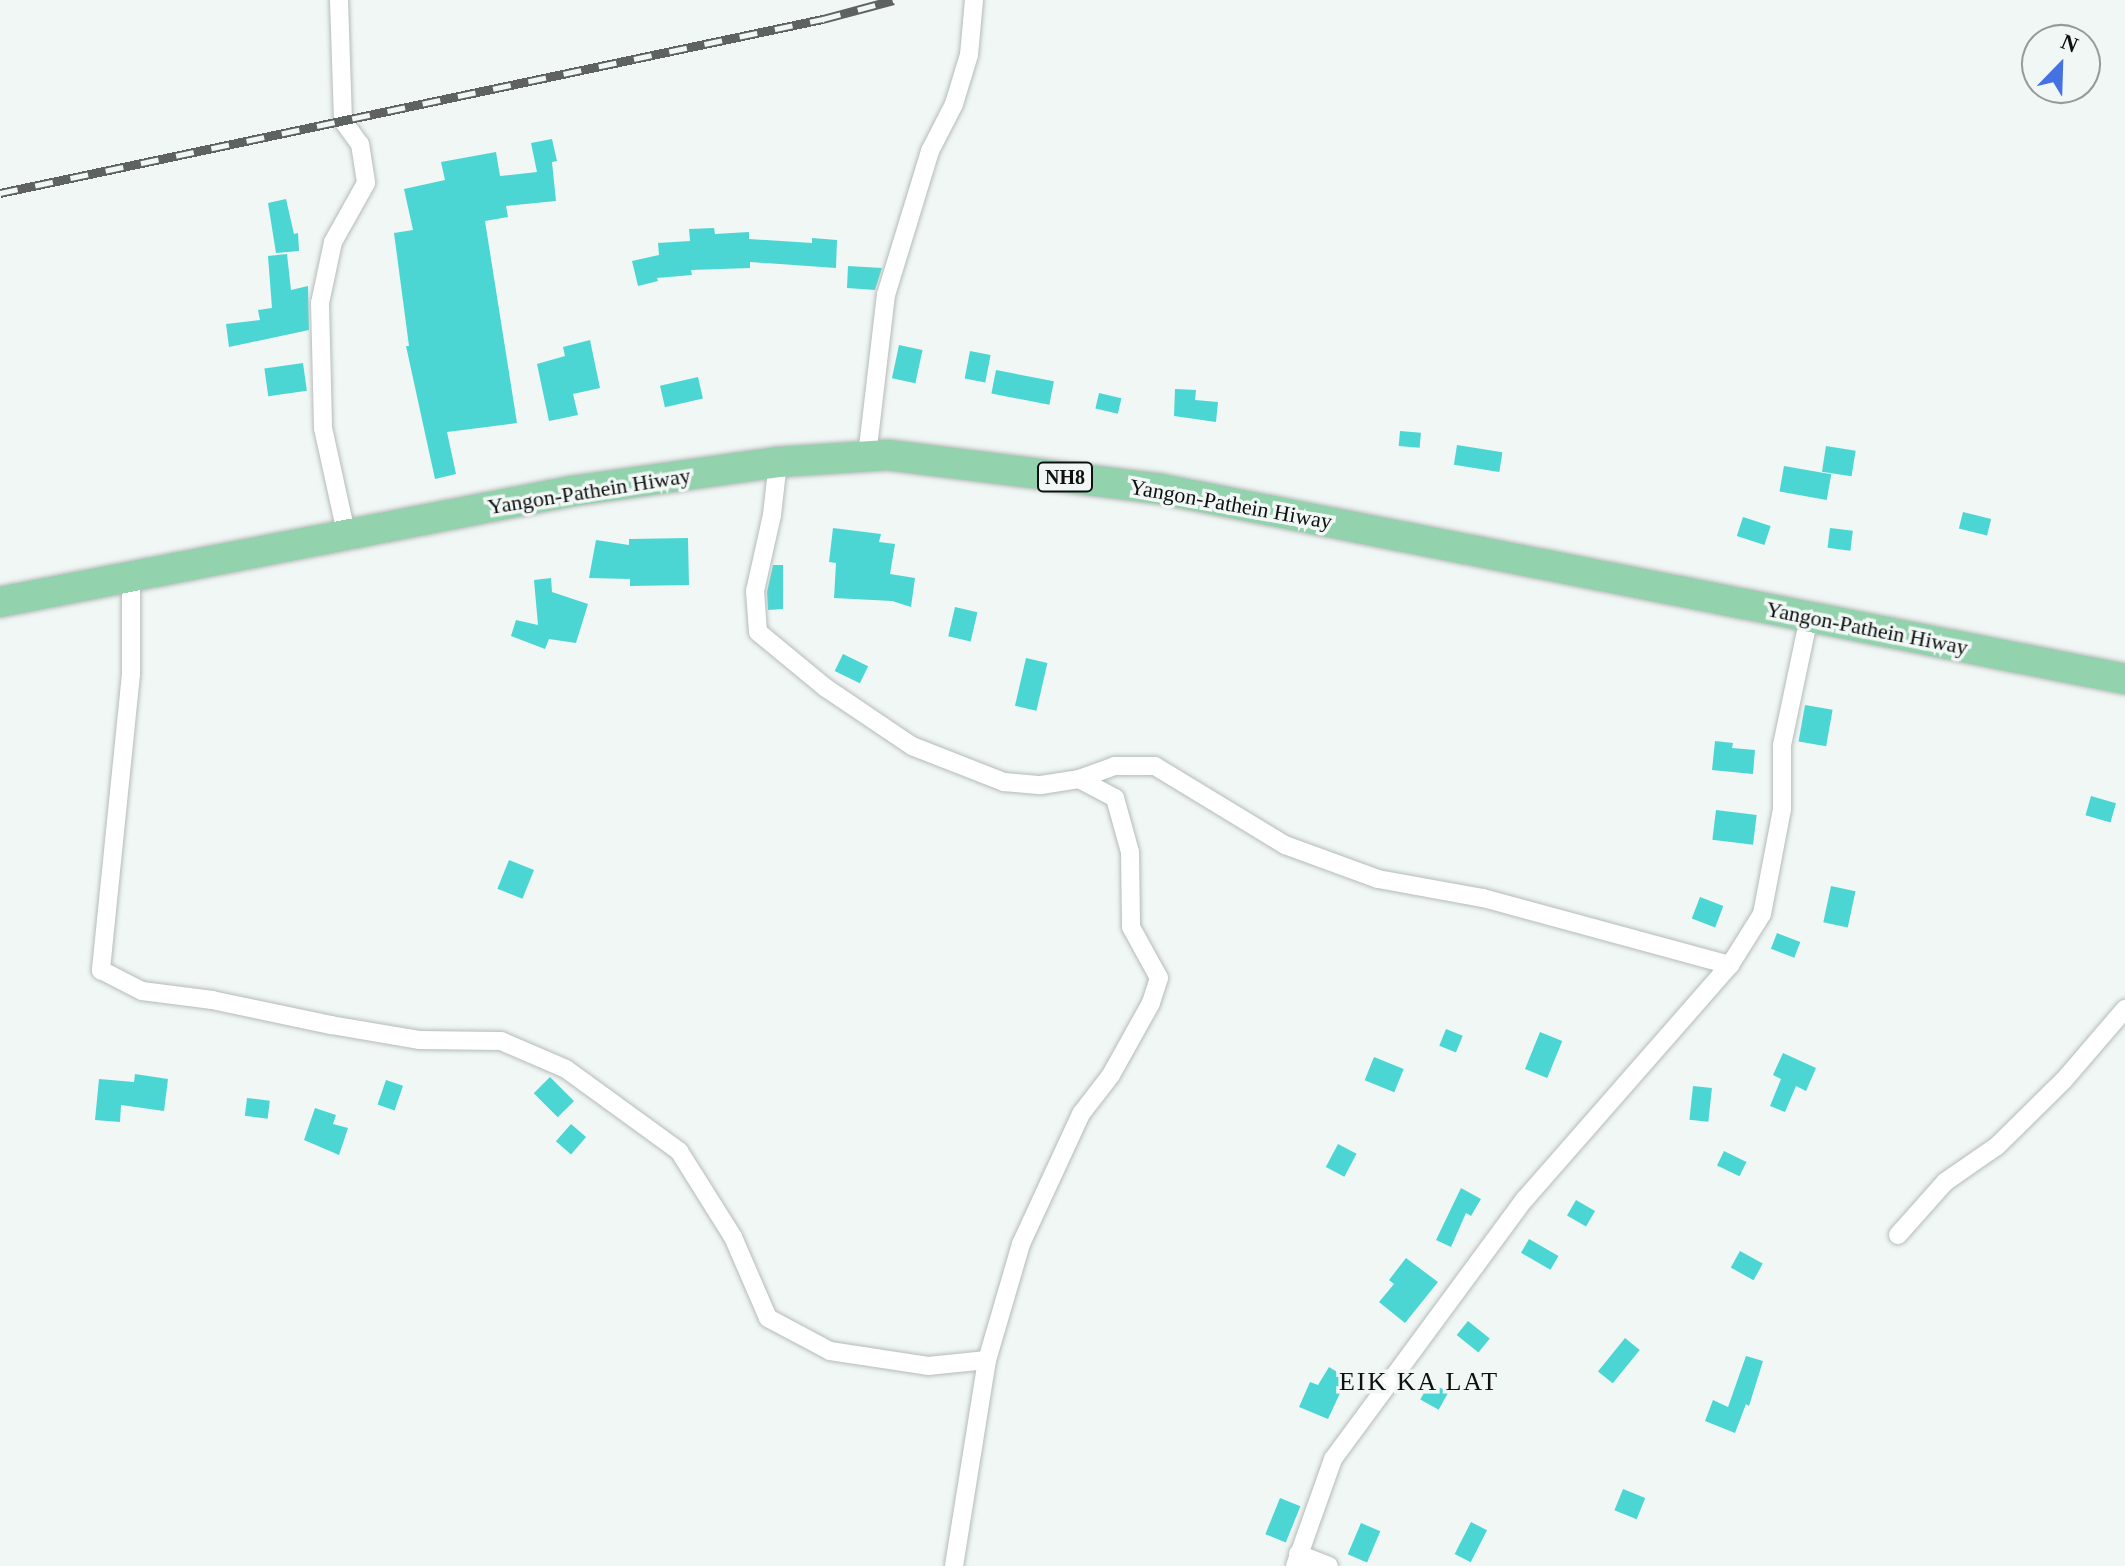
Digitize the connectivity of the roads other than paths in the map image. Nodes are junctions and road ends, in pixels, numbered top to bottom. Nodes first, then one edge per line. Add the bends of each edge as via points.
1 (339, 0) edge
2 (974, 0) edge
3 (867, 456) junction
4 (778, 462) junction
5 (346, 533) junction
6 (131, 576) junction
7 (0, 602) edge
8 (1809, 617) junction
9 (2125, 679) edge
10 (1079, 779) junction
11 (1730, 965) junction
12 (2125, 1009) edge
13 (1898, 1235) dead end
14 (987, 1360) junction
15 (1297, 1560) edge
16 (954, 1566) edge
17 (1329, 1566) edge

1 - 5 street via 343,121 360,144 366,183 333,242 320,303 323,428
2 - 3 street via 969,55 954,104 930,151 886,295
3 - 4 highway, Yangon-Pathein Hiway / NH8
3 - 8 highway, Yangon-Pathein Hiway / NH8 via 1161,489
4 - 5 highway, Yangon-Pathein Hiway / NH8 via 572,491
4 - 10 street via 755,591 758,632 826,688 912,746 1004,782 1041,785
5 - 6 highway, Yangon-Pathein Hiway / NH8
6 - 7 highway, Yangon-Pathein Hiway / NH8
6 - 14 street via 131,674 101,970 142,991 331,1025 419,1040 501,1041 566,1069 679,1151 733,1237 768,1318 830,1351 928,1366
8 - 9 highway, Yangon-Pathein Hiway / NH8
8 - 11 street via 1782,745 1782,809 1762,914
10 - 11 street via 1114,766 1155,766 1285,845 1378,879 1483,898
10 - 14 street via 1115,798 1130,852 1131,927 1159,978 1111,1075 1081,1114 1021,1244
11 - 15 street via 1525,1199 1397,1369 1333,1459
12 - 13 street via 2053,1091 1997,1146 1945,1182
14 - 16 street
15 - 17 street

